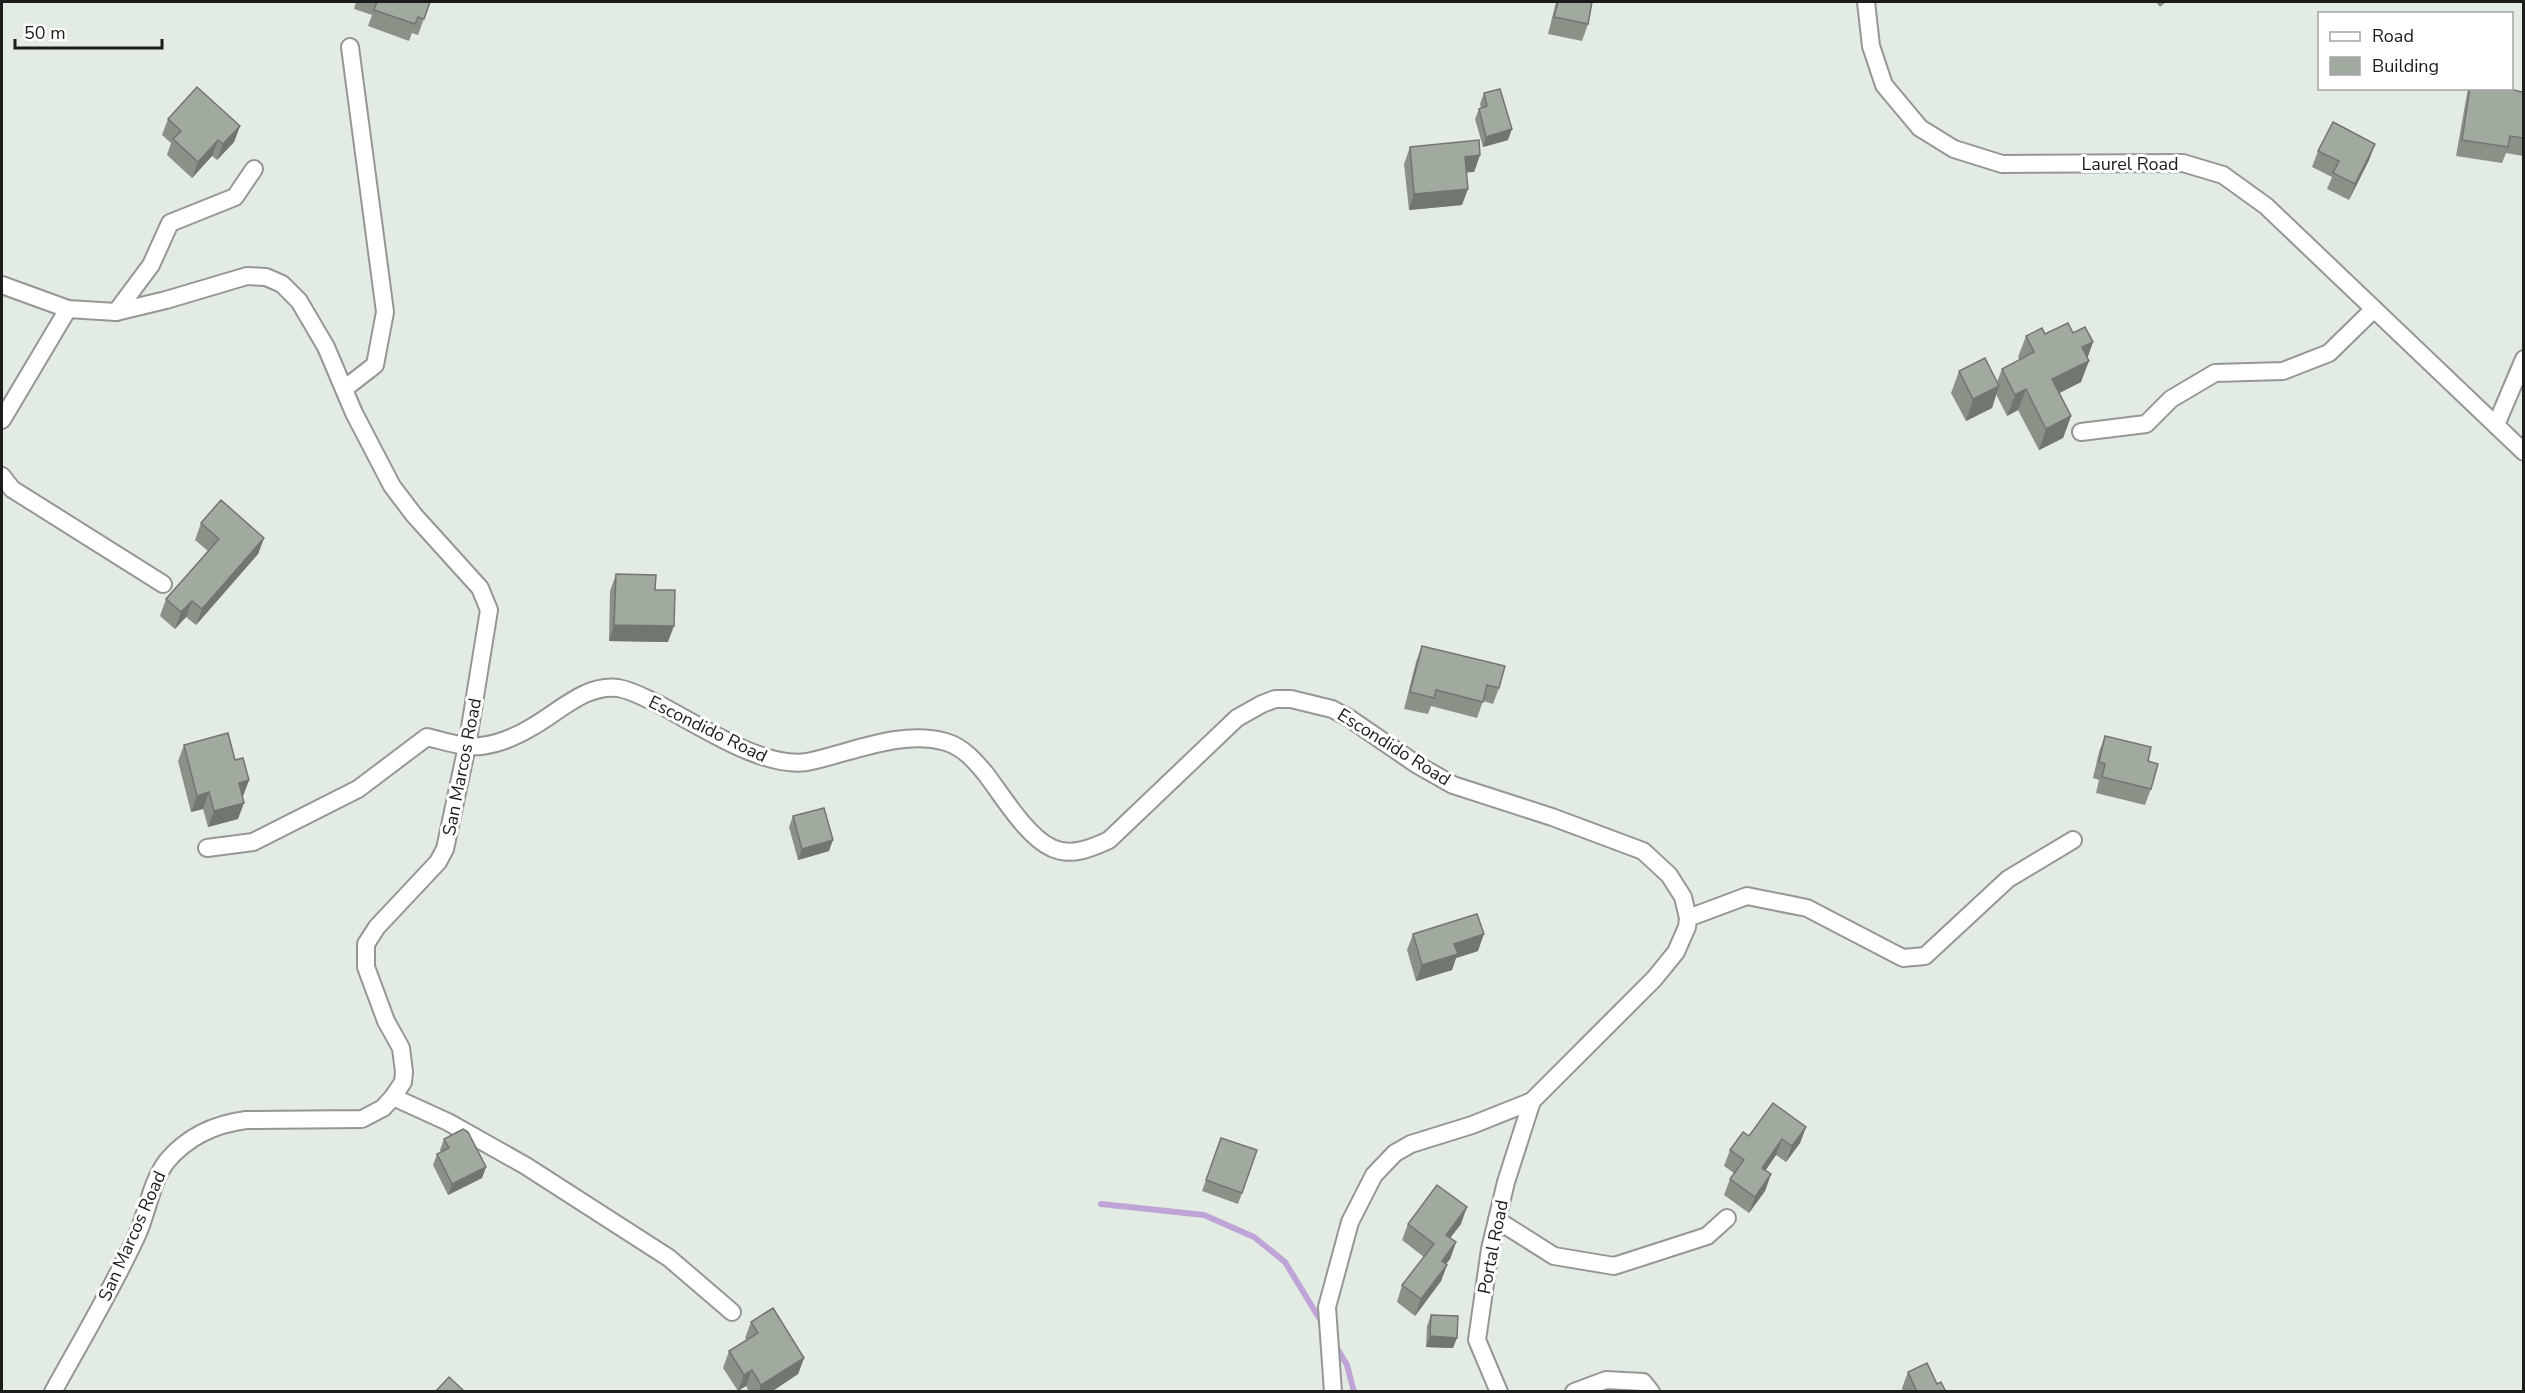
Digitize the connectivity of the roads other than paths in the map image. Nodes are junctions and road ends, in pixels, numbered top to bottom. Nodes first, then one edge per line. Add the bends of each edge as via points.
1 (1866, 2) edge
2 (350, 47) dead end
3 (254, 169) dead end
4 (2, 285) edge
5 (68, 309) junction
6 (2374, 309) junction
7 (116, 312) junction
8 (2523, 359) edge
9 (344, 389) junction
10 (2, 420) edge
11 (2496, 425) junction
12 (2081, 432) dead end
13 (2523, 452) edge
14 (2, 476) edge
15 (163, 585) dead end
16 (468, 746) junction
17 (2073, 840) dead end
18 (207, 848) dead end
19 (1688, 918) junction
20 (393, 1097) junction
21 (1532, 1101) junction
22 (1727, 1218) dead end
23 (1497, 1220) junction
24 (732, 1312) dead end
25 (53, 1392) edge
26 (1334, 1392) edge
27 (1499, 1392) edge
28 (1574, 1392) edge
29 (1651, 1392) edge

1 - 6 street, Laurel Road via 1871,46 1884,85 1929,134 1954,149 2002,164 2183,163 2223,176 2266,206
2 - 9 street via 385,312 375,364
3 - 7 street via 235,197 170,223 151,265
4 - 5 street, San Marcos Road
5 - 7 street, San Marcos Road
5 - 10 street
6 - 11 street, Laurel Road
6 - 12 street via 2329,353 2283,370 2215,373 2171,399 2146,424
7 - 9 street, San Marcos Road via 247,276 266,278 282,284 299,301 326,346
8 - 11 street
9 - 16 street, San Marcos Road via 392,486 485,597 489,610
11 - 13 street, Laurel Road
14 - 15 street via 12,489
16 - 18 street, Escondido Road via 427,737 358,789 254,842
16 - 19 street, Escondido Road via 499,742 533,727 585,694 617,688 644,697 776,762 793,764 900,740 932,740 959,748 977,763 1042,842 1053,849 1075,851 1102,843 1123,829 1243,714 1275,699 1291,699 1332,709 1453,784 1643,851 1677,887
16 - 20 street, San Marcos Road via 445,849 366,944 366,967 386,1021 401,1048 403,1082
17 - 19 street via 2008,879 1925,957 1903,958 1807,908 1747,896
19 - 21 street via 1676,952 1654,979
20 - 24 street via 448,1122 526,1166 669,1258
20 - 25 street, San Marcos Road via 383,1108 362,1119 227,1122 182,1145 159,1173 126,1258
21 - 23 street, Portal Road
21 - 26 street via 1412,1144 1395,1153 1374,1175 1350,1222 1327,1308
22 - 23 street via 1707,1236 1614,1266 1554,1256
23 - 27 street, Portal Road via 1477,1340
28 - 29 street via 1606,1380 1643,1382

